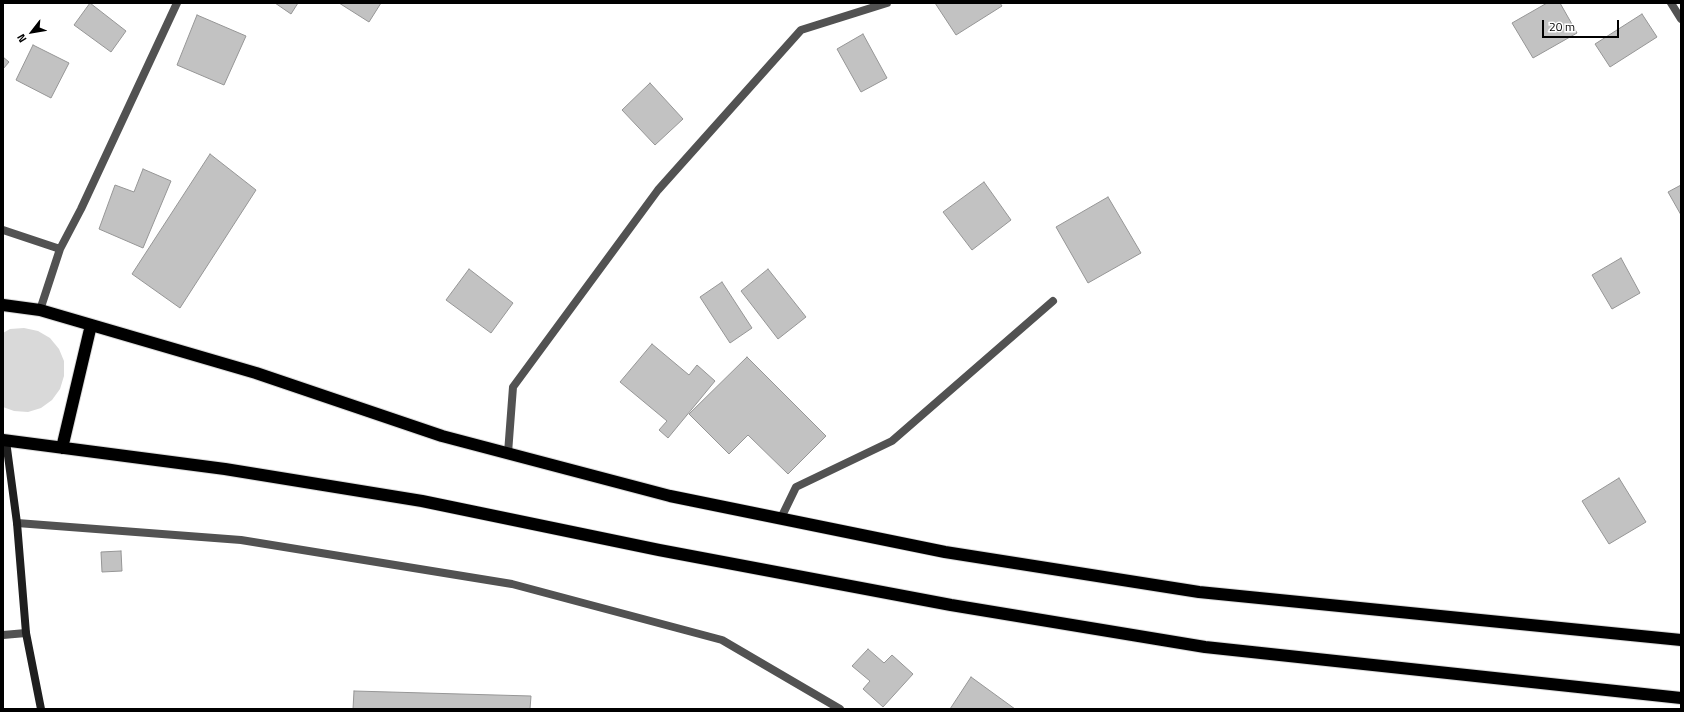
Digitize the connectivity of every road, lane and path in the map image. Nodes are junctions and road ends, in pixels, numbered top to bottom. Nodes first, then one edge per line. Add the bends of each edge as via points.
1 (177, 3) edge
2 (887, 3) edge
3 (1671, 3) edge
4 (1681, 19) edge
5 (3, 230) edge
6 (60, 249) junction
7 (1053, 301) dead end
8 (3, 305) edge
9 (40, 310) junction
10 (91, 325) junction
11 (5, 441) edge
12 (62, 448) junction
13 (508, 453) junction
14 (781, 518) junction
15 (17, 523) junction
16 (26, 633) junction
17 (3, 635) edge
18 (1681, 640) edge
19 (1681, 698) edge
20 (41, 709) edge
21 (840, 709) edge

1 - 6 street via 81,210
2 - 13 street via 801,30 658,190 513,387
3 - 4 street
5 - 6 street
6 - 9 street
7 - 14 street via 892,440 796,487
8 - 9 highway
9 - 10 highway
10 - 12 highway
10 - 13 highway via 256,373 442,436
11 - 12 highway
11 - 15 street
12 - 19 highway via 225,469 422,501 658,550 951,605 1205,646
13 - 14 highway via 670,496
14 - 18 highway via 945,552 1199,592
15 - 16 street
15 - 21 street via 241,540 512,584 722,640
16 - 17 street
16 - 20 street

